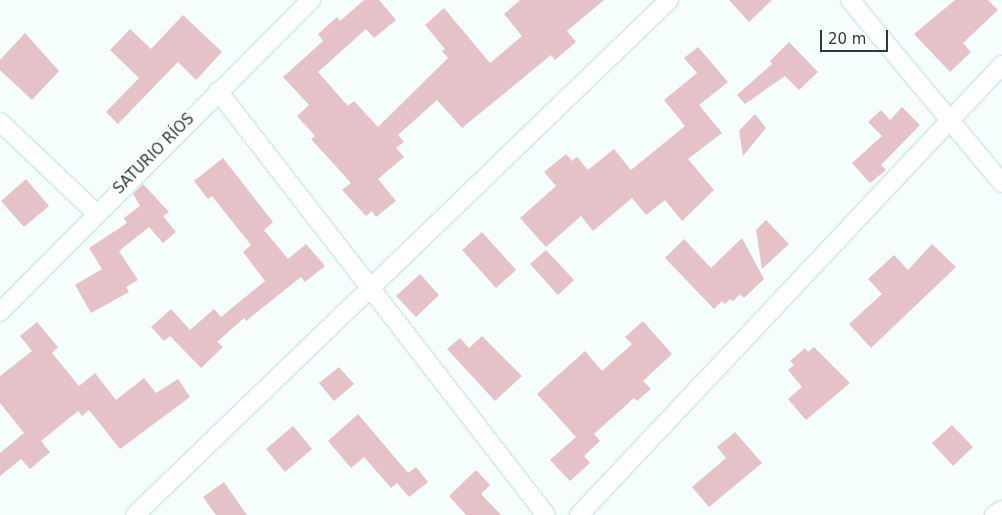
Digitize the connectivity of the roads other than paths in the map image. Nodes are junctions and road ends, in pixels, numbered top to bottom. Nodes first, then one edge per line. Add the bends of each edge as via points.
1 (311, 0) edge
2 (669, 0) edge
3 (850, 0) edge
4 (1002, 65) edge
5 (218, 91) junction
6 (951, 118) junction
7 (0, 122) edge
8 (1002, 183) edge
9 (96, 212) junction
10 (368, 289) junction
11 (0, 312) edge
12 (1002, 510) edge
13 (135, 515) edge
14 (546, 515) edge
15 (579, 515) edge
16 (994, 515) edge

1 - 5 street, SATURIO RÍOS
2 - 10 street
3 - 6 street
4 - 6 street
5 - 9 street, SATURIO RÍOS
5 - 10 street via 356,268
6 - 8 street
6 - 15 street
7 - 9 street
9 - 11 street, SATURIO RÍOS
10 - 13 street
10 - 14 street
12 - 16 street

